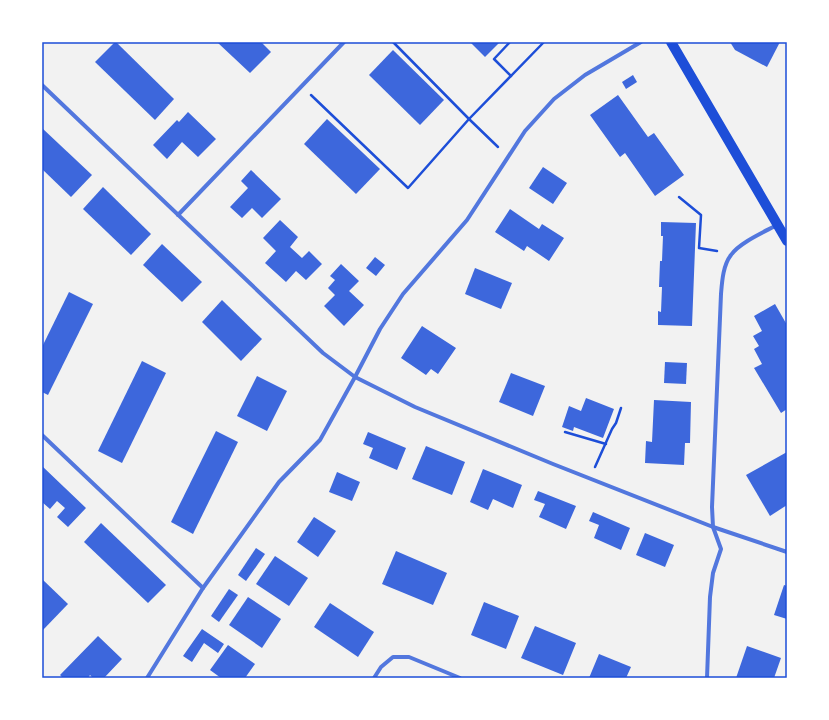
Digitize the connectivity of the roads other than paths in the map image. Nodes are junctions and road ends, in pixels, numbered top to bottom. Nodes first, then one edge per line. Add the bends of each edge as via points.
1 (344, 42) edge
2 (641, 42) edge
3 (671, 42) edge
4 (42, 85) edge
5 (178, 215) junction
6 (777, 224) junction
7 (787, 241) edge
8 (355, 377) junction
9 (42, 435) edge
10 (713, 527) junction
11 (787, 552) edge
12 (203, 588) junction
13 (147, 678) edge
14 (374, 678) edge
15 (460, 678) edge
16 (707, 678) edge

1 - 5 street
2 - 8 street via 585,75 554,99 525,131 467,220 403,294 380,329
3 - 6 main road
4 - 5 street
5 - 8 street via 323,353
6 - 7 main road
6 - 10 street via 740,246 730,256 723,273
8 - 10 street via 415,407
8 - 12 street via 320,440 279,482
9 - 12 street
10 - 11 street
10 - 16 street via 721,549 713,573 710,596
12 - 13 street
14 - 15 street via 381,667 393,657 410,657

